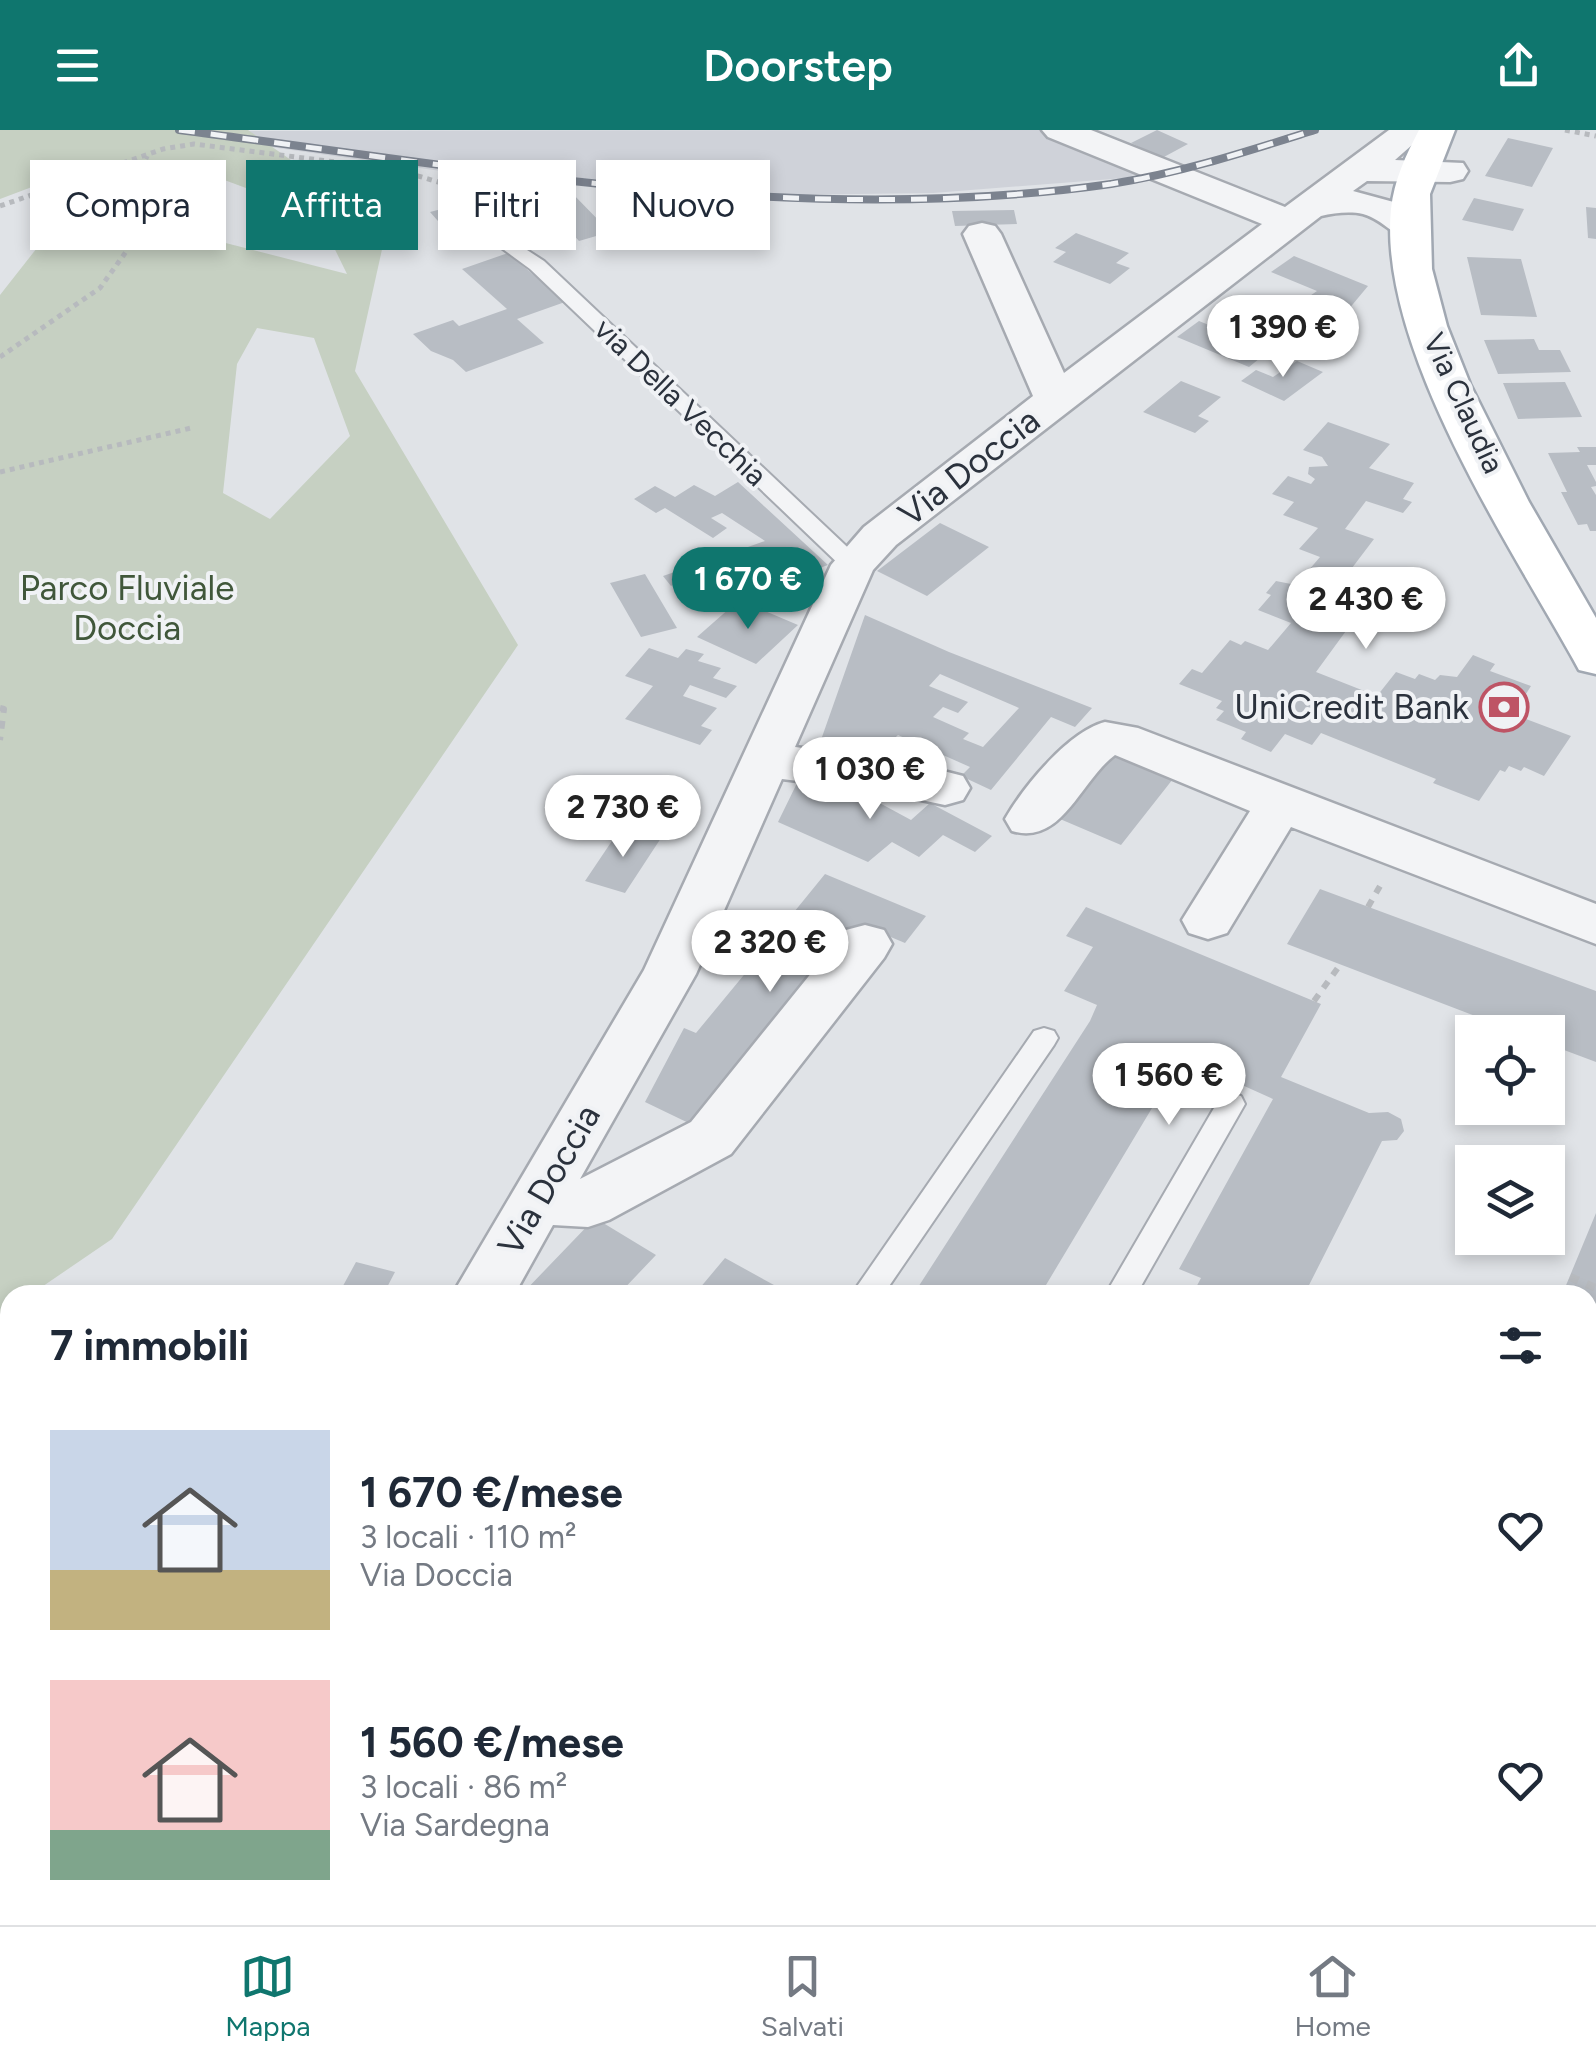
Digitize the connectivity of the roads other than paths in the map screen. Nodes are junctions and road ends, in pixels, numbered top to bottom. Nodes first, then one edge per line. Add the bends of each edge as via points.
1 (1060, 130) edge
2 (1437, 130) edge
3 (1426, 156) edge
4 (1303, 214) junction
5 (1409, 228) junction
6 (982, 234) dead end
7 (517, 250) edge
8 (1054, 399) junction
9 (853, 565) junction
10 (1596, 659) edge
11 (764, 760) junction
12 (945, 788) dead end
13 (1280, 804) junction
14 (1030, 820) dead end
15 (1208, 920) dead end
16 (1596, 924) edge
17 (866, 944) dead end
18 (1044, 1038) dead end
19 (1231, 1104) dead end
20 (536, 1201) junction
21 (488, 1285) edge
22 (873, 1285) edge
23 (1126, 1285) edge

1 - 4 street
2 - 3 main road, Via Claudia
3 - 4 street, Via Doccia via 1362,170
3 - 5 main road, Via Claudia
4 - 5 street via 1337,201 1368,204
4 - 8 street, Via Doccia
5 - 10 main road, Via Claudia via 1430,337 1470,426
6 - 8 street
7 - 9 lane, via Della Vecchia
8 - 9 street, Via Doccia via 880,536
9 - 11 street, Via Doccia
11 - 12 street
11 - 20 street, Via Doccia via 669,974
13 - 14 street via 1139,744 1106,738
13 - 15 street
13 - 16 street
17 - 20 street via 711,1138 588,1203
18 - 22 lane
19 - 23 lane
20 - 21 street, Via Doccia

